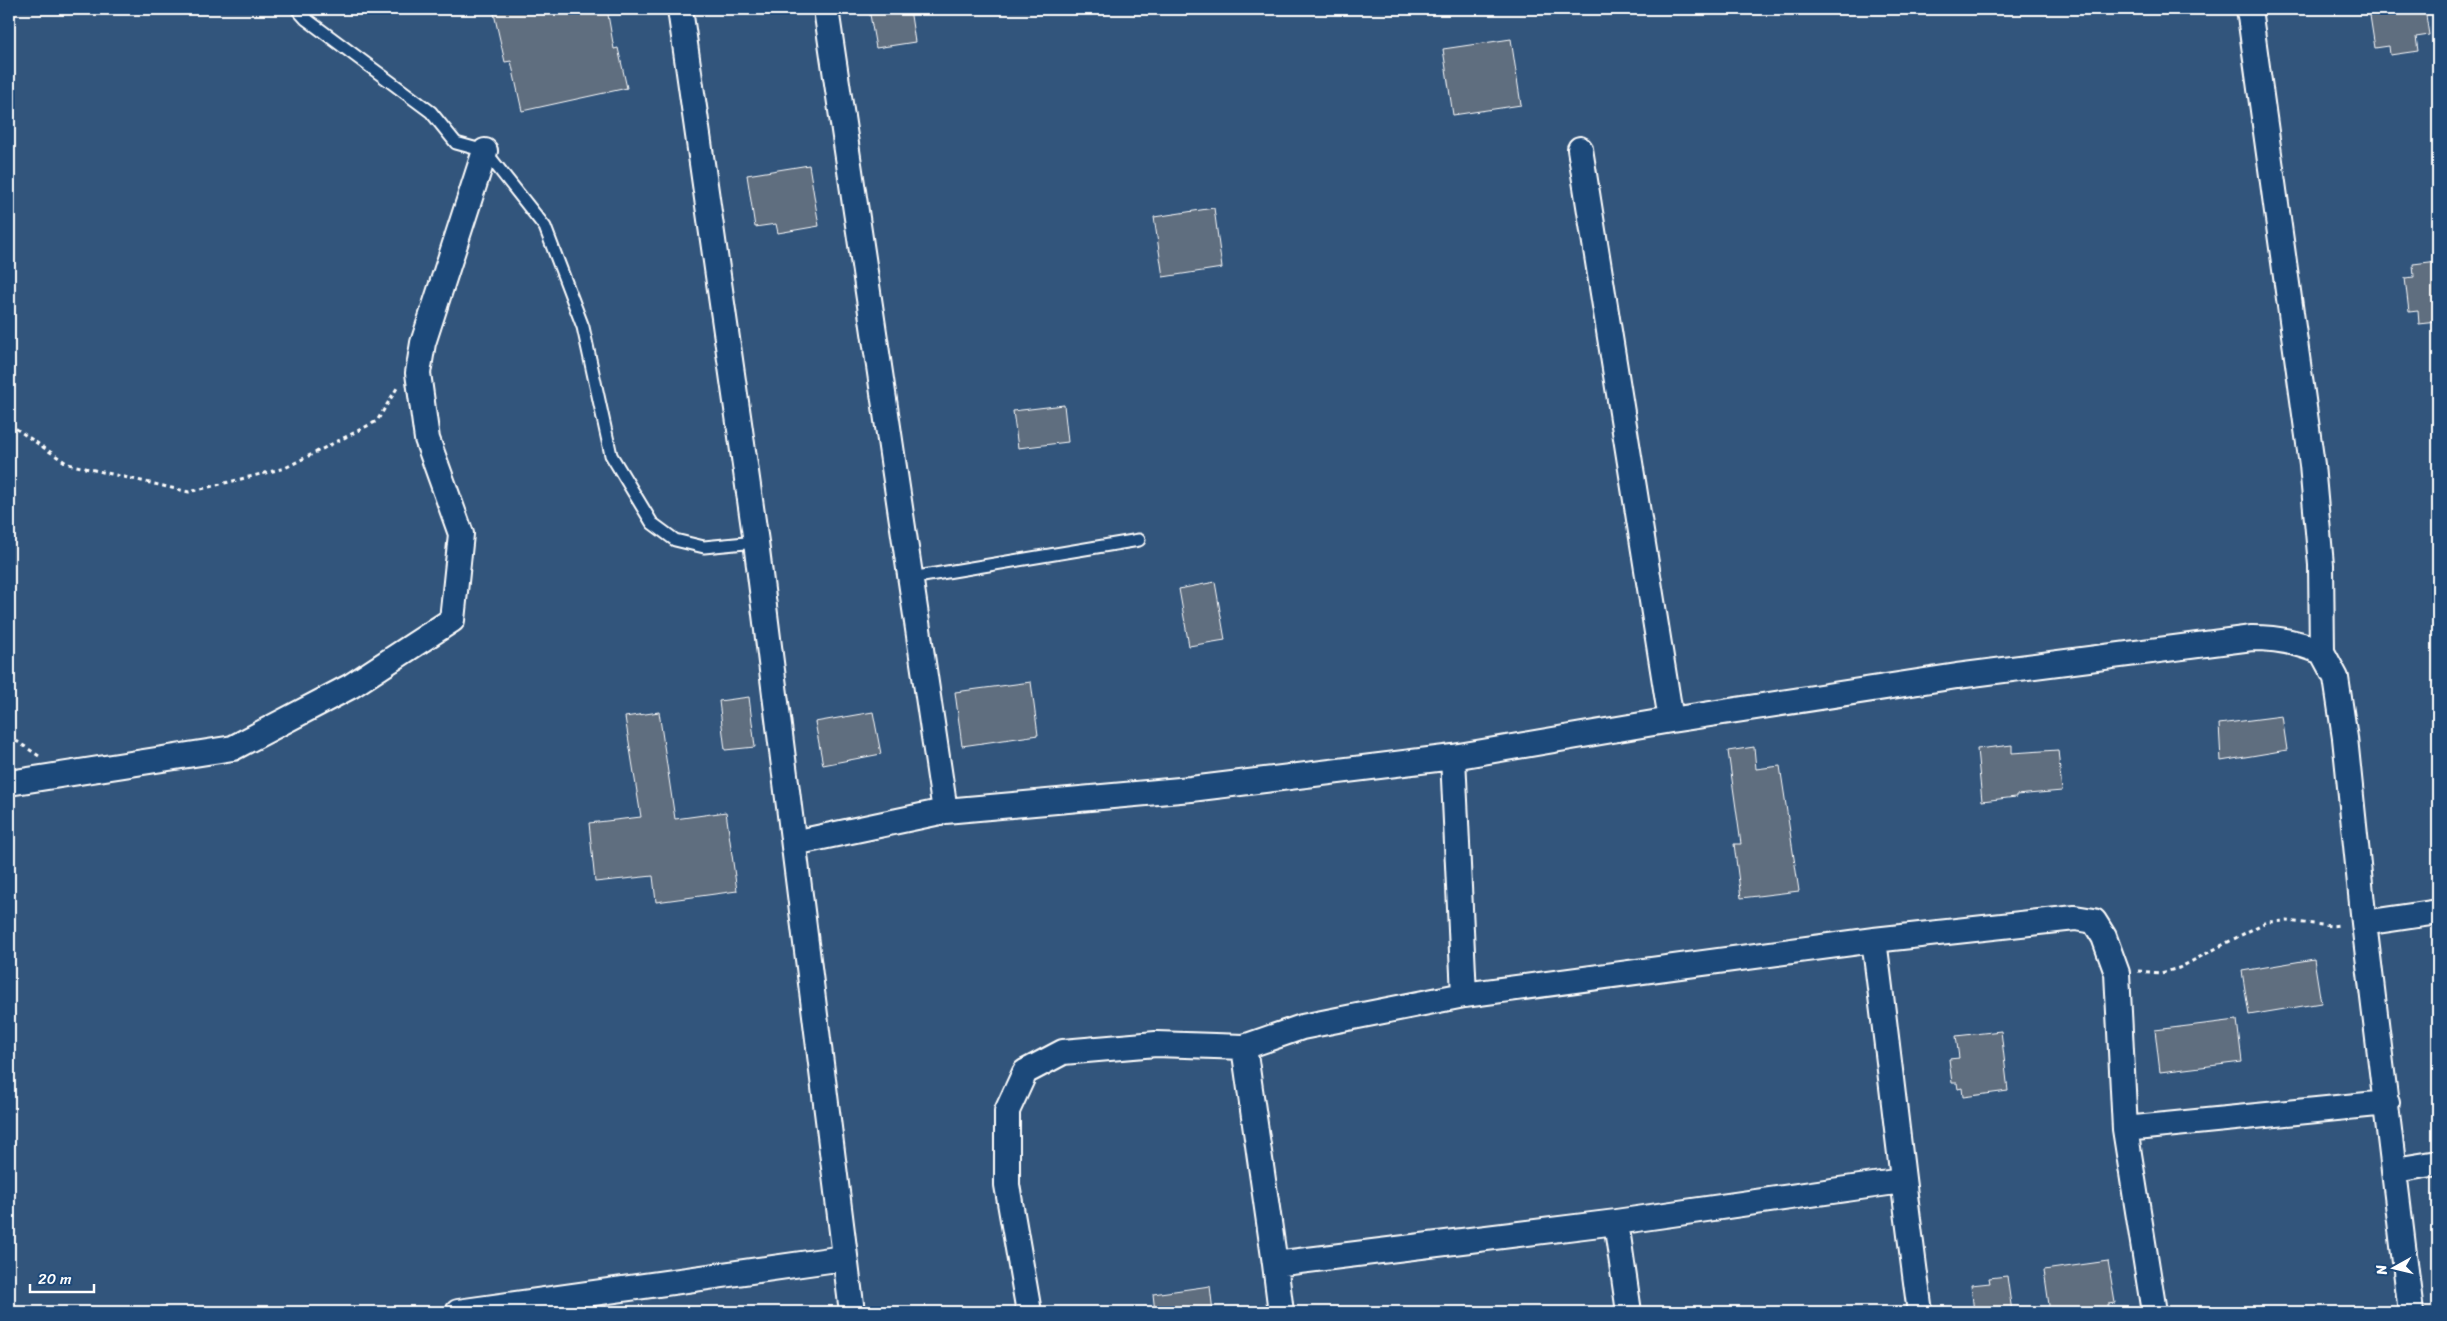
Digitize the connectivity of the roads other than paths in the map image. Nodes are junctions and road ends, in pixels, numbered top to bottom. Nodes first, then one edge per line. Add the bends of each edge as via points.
1 (297, 9) edge
2 (680, 9) edge
3 (826, 9) edge
4 (2249, 9) edge
5 (1580, 149) dead end
6 (485, 151) junction
7 (1139, 540) dead end
8 (756, 542) junction
9 (911, 578) junction
10 (2322, 652) junction
11 (1671, 720) junction
12 (1453, 757) junction
13 (9, 783) edge
14 (945, 811) junction
15 (794, 843) junction
16 (2438, 912) edge
17 (2364, 922) junction
18 (1874, 940) junction
19 (1464, 995) junction
20 (1244, 1047) junction
21 (2387, 1103) junction
22 (2125, 1129) junction
23 (2438, 1163) edge
24 (2395, 1170) junction
25 (1902, 1181) junction
26 (1616, 1222) junction
27 (844, 1258) junction
28 (1275, 1264) junction
29 (458, 1312) edge
30 (852, 1312) edge
31 (1029, 1312) edge
32 (1281, 1312) edge
33 (1629, 1312) edge
34 (1920, 1312) edge
35 (2154, 1312) edge
36 (2411, 1312) edge

1 - 6 lane via 431,112 456,143
2 - 8 street
3 - 9 street
4 - 10 street via 2312,465 2321,565
5 - 11 street
6 - 8 lane via 545,227 583,327 611,455 652,522 675,540 704,547
6 - 13 street via 423,343 418,373 427,439 461,534 452,620 351,686 233,748
7 - 9 lane
8 - 15 street
9 - 14 street
10 - 11 street via 2305,644 2252,638 1957,676
10 - 17 street via 2336,678 2346,738
11 - 12 street
12 - 14 street via 1191,789
12 - 19 street
14 - 15 street
15 - 27 street
16 - 17 street
17 - 21 street
18 - 19 street
18 - 22 street via 2075,918 2094,921 2104,937 2117,973
18 - 25 street
19 - 20 street via 1302,1027
20 - 28 street
20 - 31 street via 1156,1044 1063,1052 1025,1072 1007,1111 1007,1185
21 - 22 street
21 - 24 street
22 - 35 street
23 - 24 street
24 - 36 street
25 - 26 street
25 - 34 street
26 - 28 street
26 - 33 street
27 - 29 street
27 - 30 street
28 - 32 street

